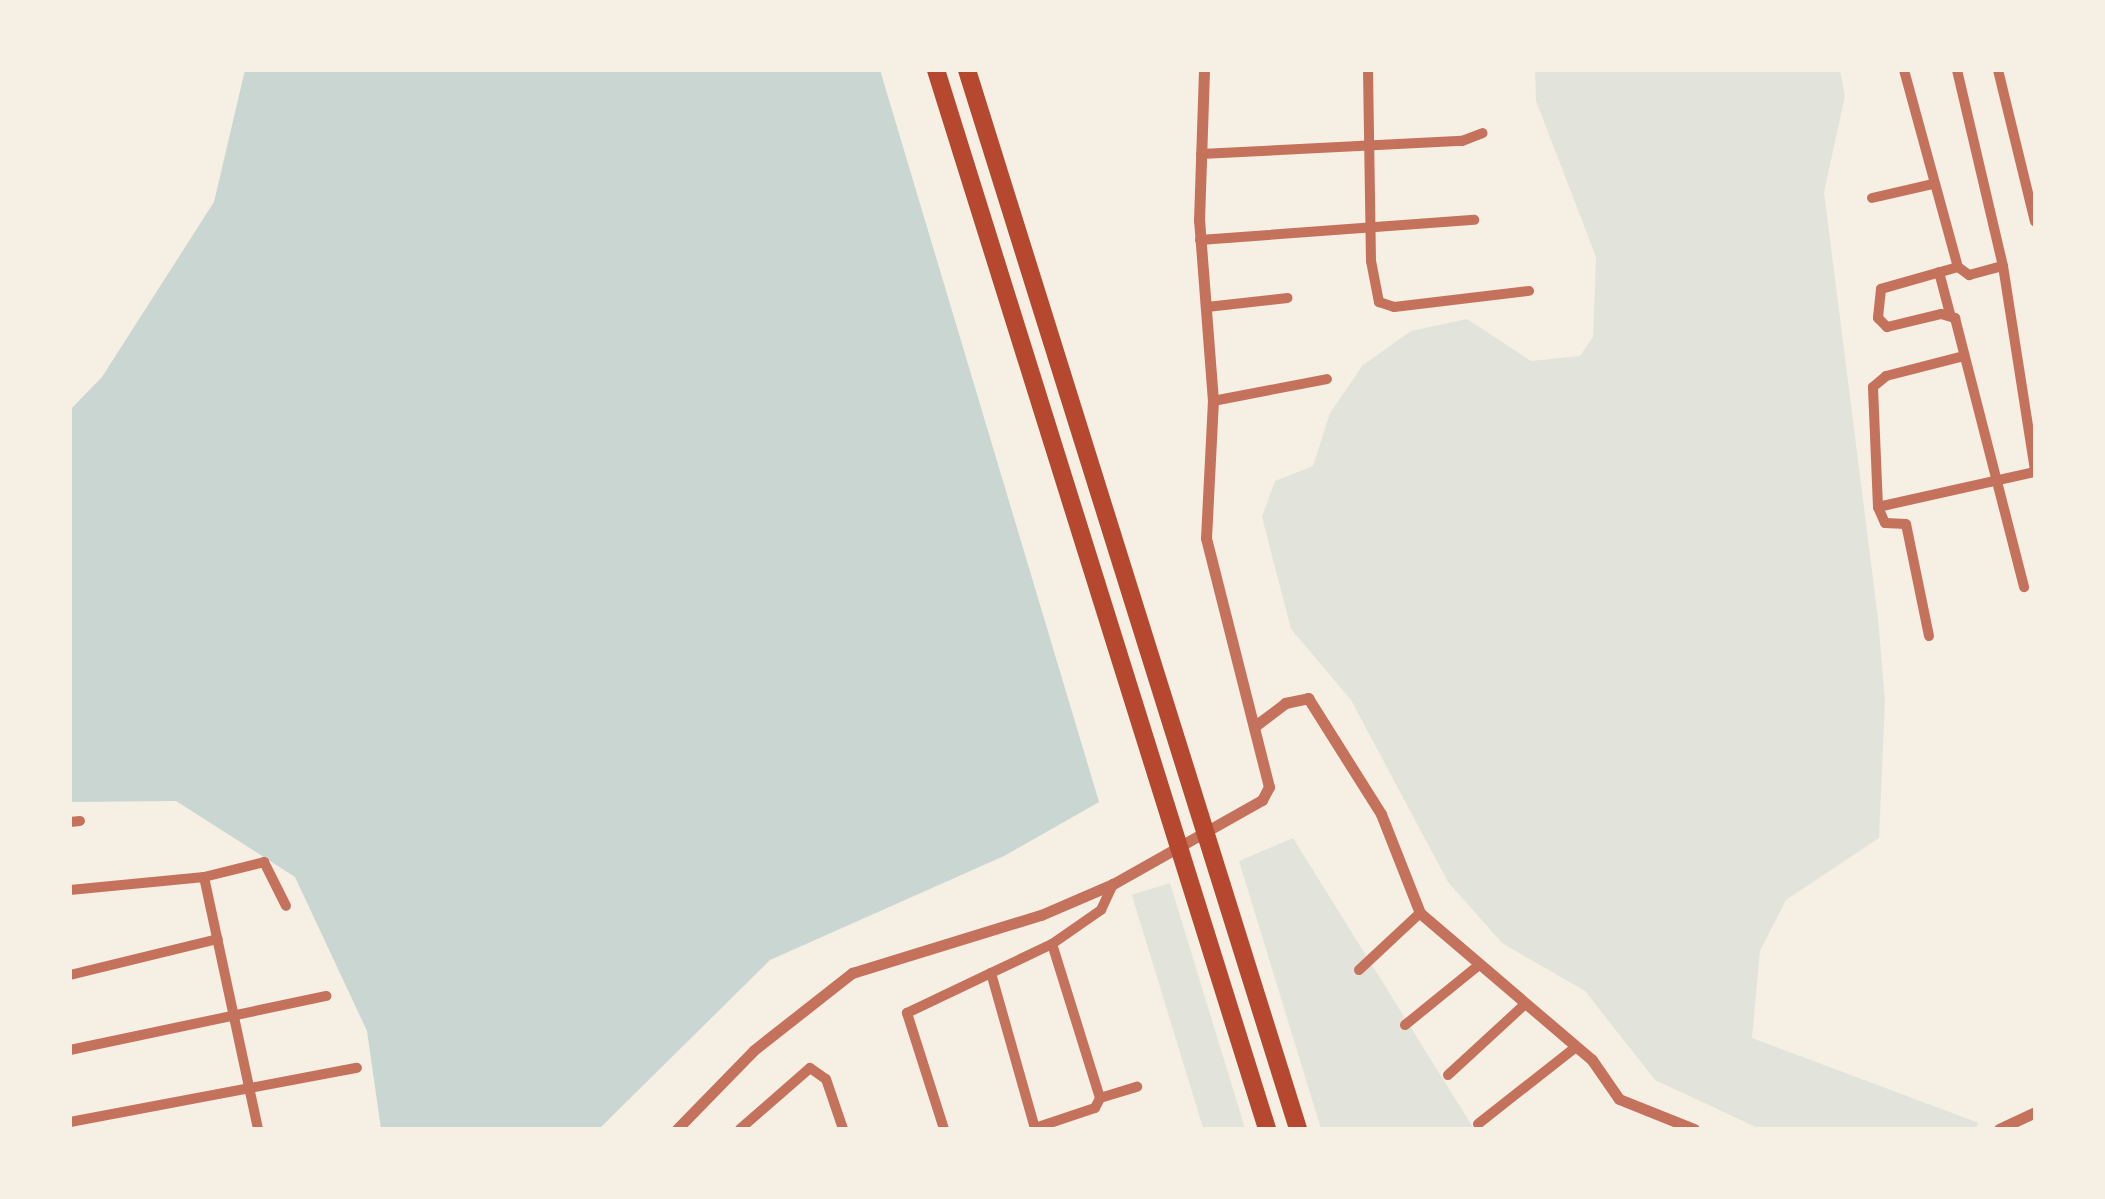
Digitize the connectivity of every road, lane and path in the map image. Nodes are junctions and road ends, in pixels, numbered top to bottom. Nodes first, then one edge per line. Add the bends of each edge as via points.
1 (936, 70) edge
2 (967, 70) edge
3 (1204, 70) edge
4 (1368, 70) edge
5 (1904, 70) edge
6 (1958, 70) edge
7 (1998, 70) edge
8 (1483, 133) dead end
9 (1371, 145) junction
10 (1201, 154) junction
11 (1933, 184) junction
12 (1872, 198) dead end
13 (1474, 220) dead end
14 (2035, 222) edge
15 (1371, 224) junction
16 (1200, 240) junction
17 (2003, 266) junction
18 (1958, 267) junction
19 (1940, 272) junction
20 (1529, 291) dead end
21 (1286, 298) dead end
22 (1208, 307) junction
23 (1950, 314) junction
24 (1964, 356) junction
25 (1327, 379) dead end
26 (1213, 401) junction
27 (2031, 432) edge
28 (2035, 471) edge
29 (1992, 483) junction
30 (1878, 507) junction
31 (2024, 587) dead end
32 (1929, 636) dead end
33 (1255, 726) junction
34 (204, 876) junction
35 (1113, 884) junction
36 (70, 890) edge
37 (286, 906) dead end
38 (1420, 913) junction
39 (218, 939) junction
40 (1052, 944) junction
41 (1478, 965) junction
42 (1359, 970) dead end
43 (991, 973) junction
44 (70, 975) edge
45 (326, 996) dead end
46 (1524, 1005) junction
47 (234, 1012) junction
48 (1405, 1026) dead end
49 (1576, 1047) junction
50 (70, 1050) edge
51 (357, 1068) dead end
52 (1448, 1076) dead end
53 (1137, 1087) dead end
54 (252, 1088) junction
55 (1100, 1098) junction
56 (2035, 1112) edge
57 (70, 1122) edge
58 (1478, 1124) dead end
59 (258, 1129) edge
60 (676, 1129) edge
61 (740, 1129) edge
62 (844, 1129) edge
63 (944, 1129) edge
64 (1035, 1129) edge
65 (1267, 1129) edge
66 (1298, 1129) edge
67 (1694, 1129) edge
68 (1999, 1129) edge

1 - 65 highway
2 - 66 highway
3 - 10 street
4 - 9 street
5 - 11 street
6 - 17 street
7 - 14 street
8 - 9 street via 1462,141
9 - 10 street
9 - 15 street
10 - 16 street
11 - 12 street
11 - 18 street
13 - 15 street
15 - 16 street
15 - 20 street via 1374,296 1387,306
16 - 22 street
17 - 18 street via 1970,275
17 - 27 street
18 - 19 street
19 - 23 street
19 - 23 street via 1881,289 1878,318 1887,327
21 - 22 street
22 - 26 street
23 - 24 street
24 - 29 street
24 - 30 street via 1886,376 1873,387
25 - 26 street
26 - 33 street via 1206,538
27 - 28 street
28 - 29 street
29 - 30 street
29 - 31 street
30 - 32 street via 1886,523 1906,524
33 - 35 street via 1268,773 1262,800
33 - 38 street via 1285,704 1308,698 1324,714 1381,814
34 - 36 street
34 - 37 street via 264,862
34 - 39 street
35 - 40 street via 1101,910
35 - 60 street via 1041,915 852,973 754,1050
38 - 41 street
38 - 42 street
39 - 44 street
39 - 47 street
40 - 43 street
40 - 55 street
41 - 46 street
41 - 48 street
43 - 63 street via 907,1013
43 - 64 street
45 - 47 street
46 - 49 street
46 - 52 street
47 - 50 street
47 - 54 street
49 - 58 street
49 - 67 street via 1619,1099
51 - 54 street
53 - 55 street
54 - 57 street
54 - 59 street
55 - 64 street via 1094,1108
56 - 68 street
61 - 62 street via 810,1068 826,1078

